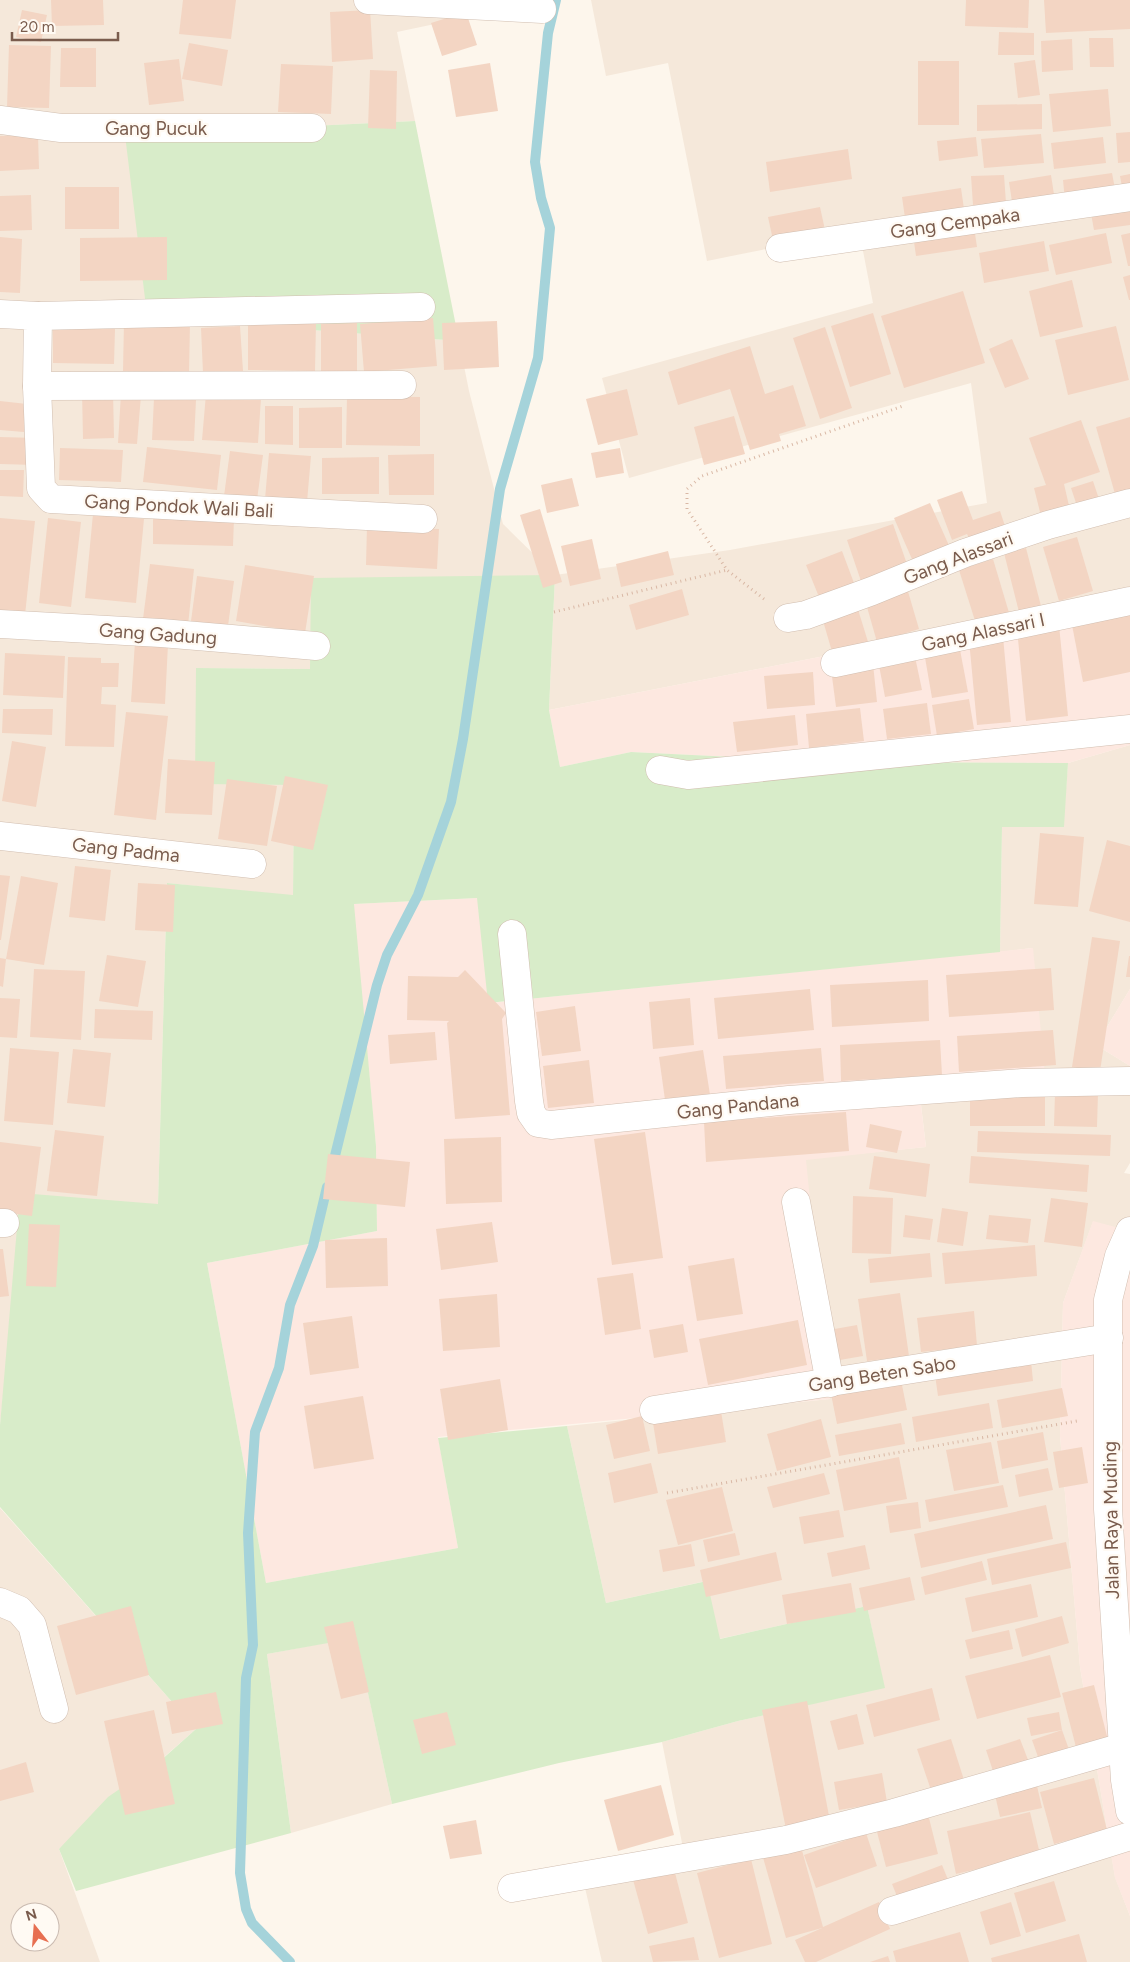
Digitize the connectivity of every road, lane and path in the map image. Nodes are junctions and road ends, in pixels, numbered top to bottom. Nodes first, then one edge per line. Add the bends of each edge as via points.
1 (368, 0) edge
2 (542, 8) dead end
3 (0, 120) edge
4 (312, 128) dead end
5 (1130, 198) edge
6 (780, 248) dead end
7 (421, 306) dead end
8 (0, 314) edge
9 (38, 316) junction
10 (402, 385) dead end
11 (37, 386) junction
12 (903, 406) dead end
13 (1130, 503) edge
14 (423, 520) dead end
15 (727, 570) junction
16 (1130, 600) edge
17 (554, 612) dead end
18 (788, 618) joint
19 (0, 624) edge
20 (316, 646) dead end
21 (835, 663) dead end
22 (1130, 728) edge
23 (660, 770) dead end
24 (0, 836) edge
25 (252, 864) dead end
26 (512, 934) dead end
27 (1130, 1081) edge
28 (796, 1202) dead end
29 (1130, 1231) edge
30 (1109, 1338) junction
31 (830, 1383) junction
32 (654, 1410) dead end
33 (1116, 1423) edge
34 (667, 1493) dead end
35 (1120, 1574) edge
36 (0, 1602) edge
37 (54, 1709) dead end
38 (1123, 1747) junction
39 (1127, 1780) edge
40 (1130, 1811) edge
41 (1130, 1836) edge
42 (512, 1888) dead end
43 (892, 1911) dead end

1 - 2 street
3 - 4 street, Gang Pucuk via 61,128
5 - 6 street, Gang Cempaka
7 - 9 street
8 - 9 street
9 - 11 street, Gang Pondok Wali Bali
10 - 11 street
11 - 14 street, Gang Pondok Wali Bali via 41,488 51,499
12 - 15 path via 702,476 687,489 687,509
13 - 18 street, Gang Alassari via 1048,525 965,553 806,615
15 - 17 path
15 - 18 path
16 - 21 street, Gang Alassari I
19 - 20 street, Gang Gadung
22 - 23 street via 688,775
24 - 25 street, Gang Padma
26 - 27 street, Gang Pandana via 529,1101 531,1113 538,1123 551,1125 789,1100 1022,1083
28 - 31 street
29 - 30 street, Jalan Raya Muding via 1118,1256 1108,1300
30 - 31 street, Gang Beten Sabo
30 - 33 street, Jalan Raya Muding
31 - 32 street, Gang Beten Sabo
33 - 34 path
33 - 35 street, Jalan Raya Muding
35 - 38 street, Jalan Raya Muding
36 - 37 street via 19,1610 32,1625
38 - 39 street, Jalan Raya Muding
38 - 42 street via 894,1813 786,1840
39 - 40 street, Jalan Raya Muding
41 - 43 street

